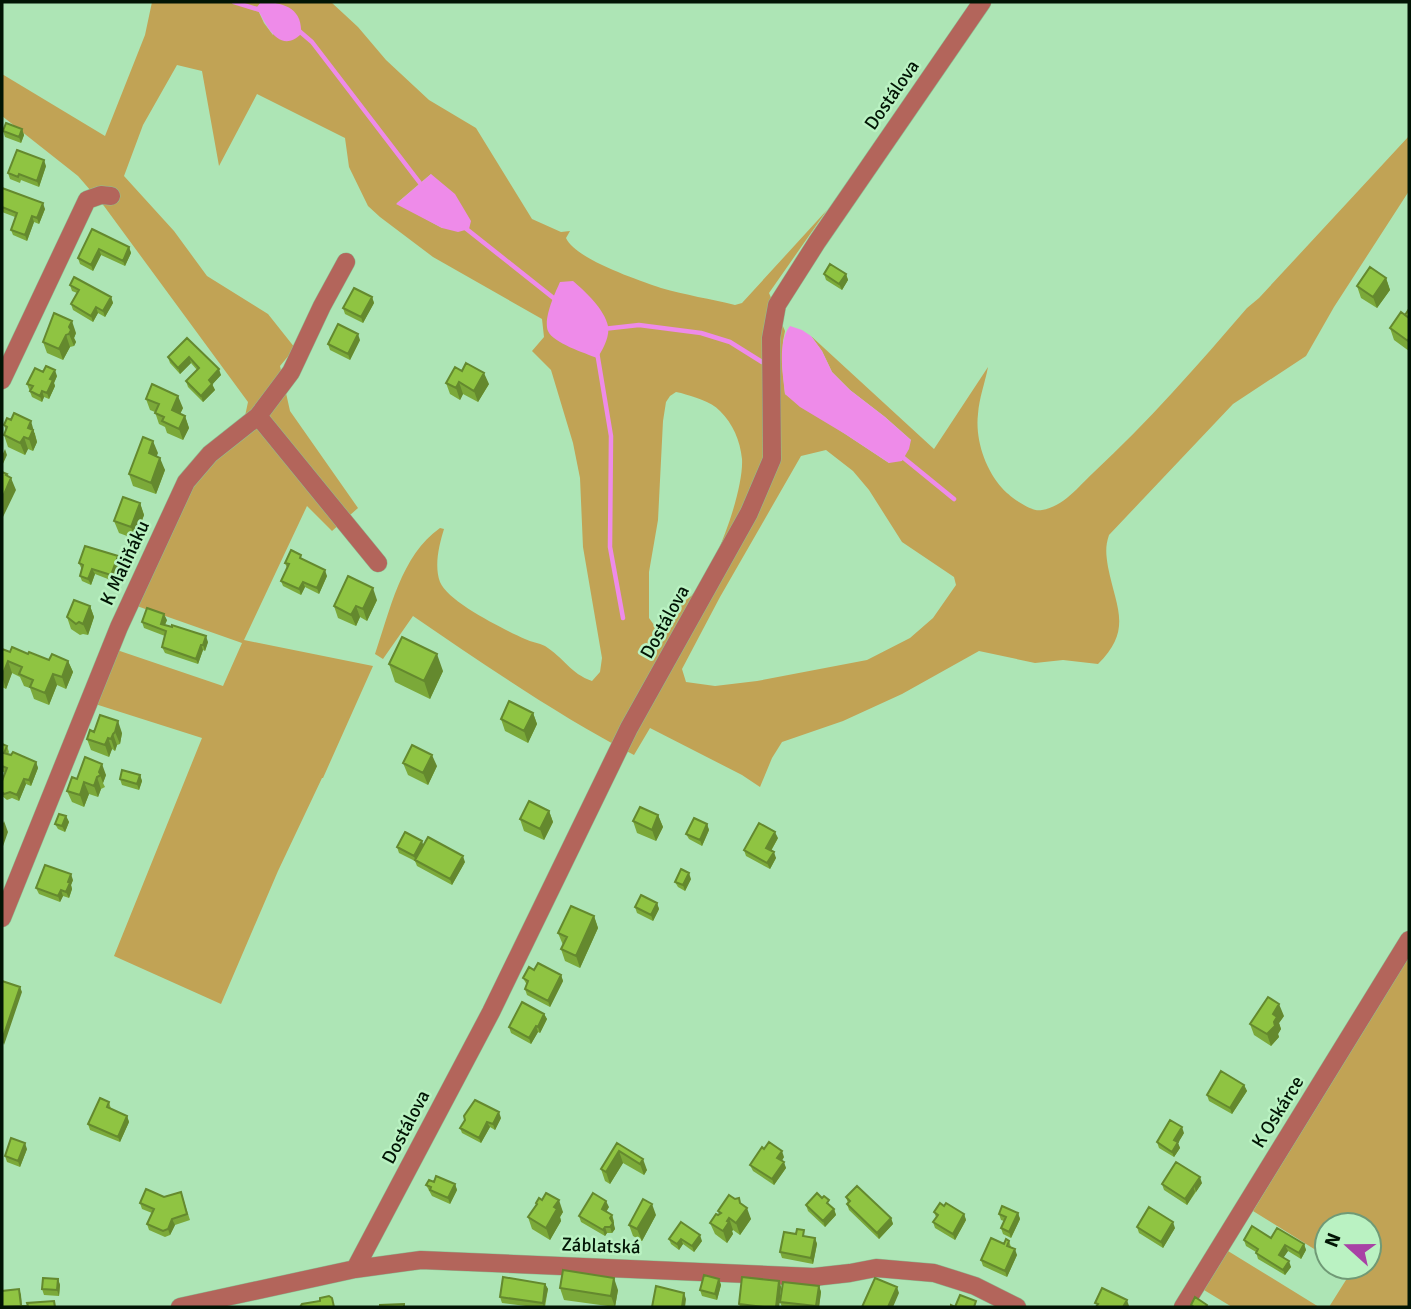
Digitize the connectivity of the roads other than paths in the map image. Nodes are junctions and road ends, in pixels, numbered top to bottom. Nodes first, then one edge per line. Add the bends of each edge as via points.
1 (982, 2) edge
2 (111, 197) dead end
3 (346, 262) dead end
4 (2, 380) edge
5 (258, 416) junction
6 (378, 563) dead end
7 (2, 918) edge
8 (1409, 940) edge
9 (355, 1269) junction
10 (180, 1307) edge
11 (1017, 1307) edge
12 (1183, 1307) edge

1 - 9 street, Dostálova via 777,304 771,338 772,460 749,513 629,728 491,1012
2 - 4 street via 87,200
3 - 5 street, K Maliňáku via 291,372
5 - 6 street
5 - 7 street, K Maliňáku via 210,454 186,482 119,627
8 - 12 street, K Oskárce
9 - 10 street, Záblatská
9 - 11 street, Záblatská via 421,1260 814,1277 876,1268 934,1273 975,1286

